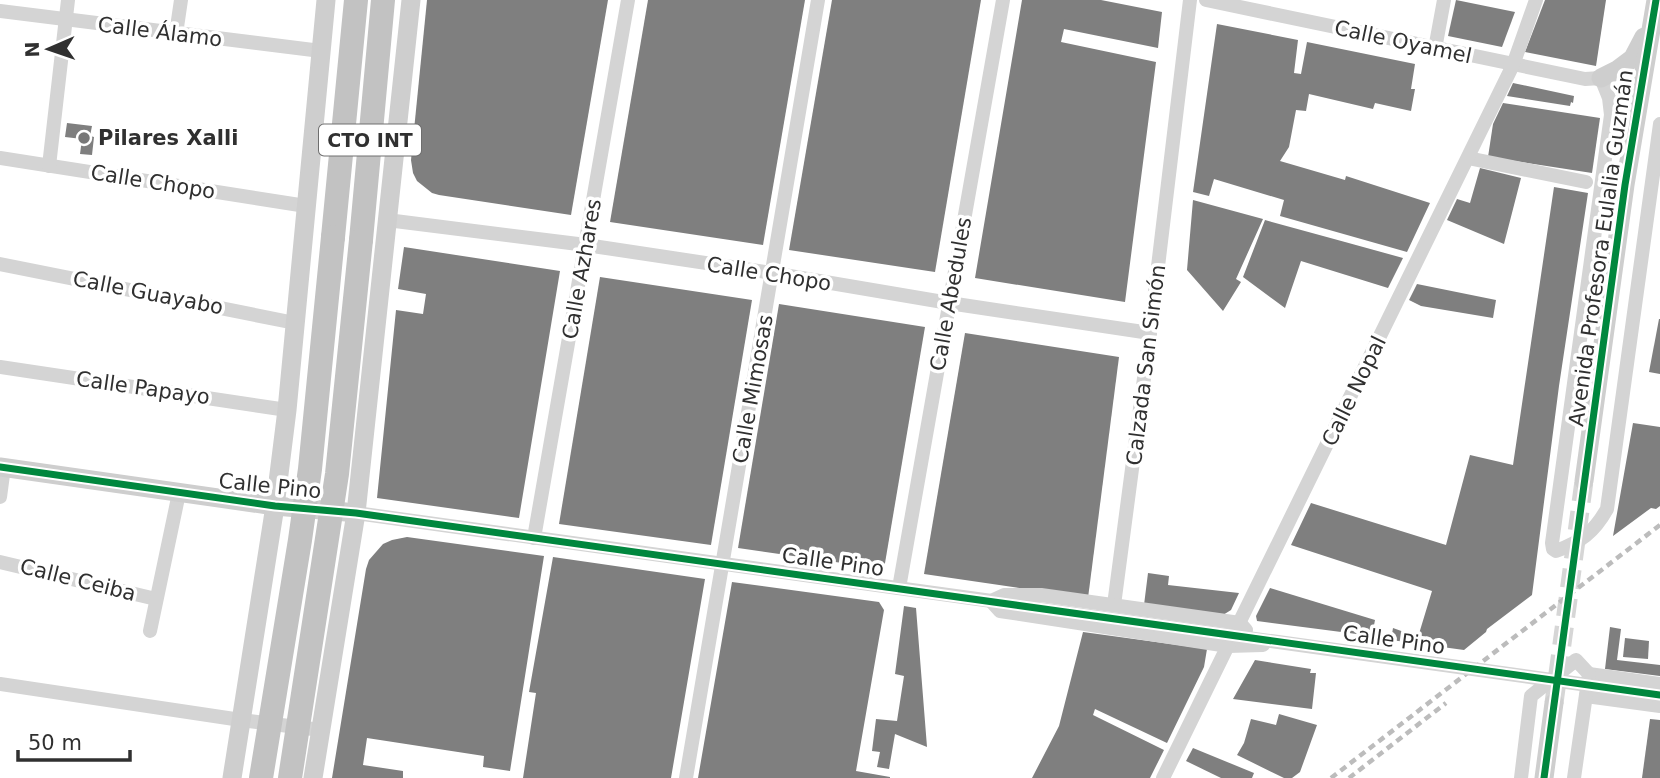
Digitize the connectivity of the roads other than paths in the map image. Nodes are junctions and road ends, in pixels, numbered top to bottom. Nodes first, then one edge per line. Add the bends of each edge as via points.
1 (68, 0) edge
2 (181, 0) edge
3 (326, 0) edge
4 (355, 0) edge
5 (383, 0) edge
6 (411, 0) edge
7 (628, 0) edge
8 (818, 0) edge
9 (1003, 0) edge
10 (1190, 0) edge
11 (1206, 0) edge
12 (1444, 0) edge
13 (1536, 0) edge
14 (1656, 0) edge
15 (0, 11) edge
16 (66, 20) junction
17 (1657, 26) edge
18 (176, 34) junction
19 (1435, 49) junction
20 (321, 51) junction
21 (1513, 65) junction
22 (1601, 78) junction
23 (1660, 124) edge
24 (0, 158) edge
25 (1468, 158) junction
26 (48, 166) junction
27 (1586, 182) dead end
28 (306, 206) junction
29 (387, 220) junction
30 (586, 245) junction
31 (0, 264) edge
32 (772, 274) junction
33 (949, 303) junction
34 (295, 323) junction
35 (376, 324) junction
36 (1150, 333) junction
37 (0, 367) edge
38 (287, 410) junction
39 (2, 467) edge
40 (1584, 481) tunnel mouth
41 (179, 493) junction
42 (0, 497) edge
43 (275, 506) junction
44 (356, 513) junction
45 (534, 538) junction
46 (0, 562) edge
47 (723, 564) junction
48 (899, 589) junction
49 (156, 599) junction
50 (991, 601) junction
51 (1115, 605) junction
52 (258, 614) junction
53 (1240, 623) junction
54 (338, 624) junction
55 (150, 631) dead end
56 (1258, 644) junction
57 (1228, 646) junction
58 (1428, 669) dead end
59 (1589, 674) junction
60 (0, 684) edge
61 (1660, 684) edge
62 (1660, 695) edge
63 (1586, 696) junction
64 (1554, 703) tunnel mouth
65 (1660, 706) edge
66 (241, 720) junction
67 (321, 730) junction
68 (232, 778) edge
69 (261, 778) edge
70 (290, 778) edge
71 (313, 778) edge
72 (686, 778) edge
73 (1163, 778) edge
74 (1521, 778) edge
75 (1544, 778) edge
76 (1574, 778) edge

1 - 16 street
2 - 18 street
3 - 20 main road, CTO INT
4 - 69 highway, CTO INT, bridge via 309,481
5 - 70 highway, CTO INT, bridge via 337,474
6 - 29 main road, CTO INT
7 - 30 street, Calle Azhares
8 - 32 street, Calle Mimosas
9 - 33 street, Calle Abedules
10 - 36 street, Calzada San Simón
11 - 19 street, Calle Oyamel
12 - 19 street
13 - 21 street, Calle Nopal
14 - 17 main road, Avenida Profesora Eulalia Guzmán
15 - 16 street, Calle Álamo
16 - 18 street, Calle Álamo
16 - 26 street
17 - 22 main road via 1633,58
17 - 40 main road, Avenida Profesora Eulalia Guzmán via 1625,185
18 - 20 street, Calle Álamo
19 - 21 street, Calle Oyamel
20 - 28 main road, CTO INT
21 - 22 street, Calle Oyamel
21 - 25 street, Calle Nopal
22 - 23 street, Avenida Profesora Eulalia Guzmán via 1611,115 1552,543 1556,551 1597,527 1607,509
24 - 26 street, Calle Chopo
25 - 27 street
25 - 53 street, Calle Nopal
26 - 28 street, Calle Chopo
28 - 34 main road, CTO INT
29 - 30 street, Calle Chopo
29 - 35 main road, CTO INT
30 - 32 street, Calle Chopo
30 - 45 street, Calle Azhares
31 - 34 street, Calle Guayabo
32 - 33 street, Calle Chopo
32 - 47 street, Calle Mimosas
33 - 36 street, Calle Chopo
33 - 48 street, Calle Abedules
34 - 35 main road via 335,335 366,332
34 - 38 main road, CTO INT
35 - 44 main road, CTO INT
36 - 51 street, Calzada San Simón
37 - 38 street, Calle Papayo
38 - 43 main road, CTO INT
39 - 41 main road, Calle Pino
39 - 42 street
41 - 43 main road, Calle Pino
41 - 49 street
43 - 44 main road, Calle Pino
43 - 52 main road, CTO INT
44 - 45 street, Calle Pino
44 - 54 main road, CTO INT
45 - 47 street, Calle Pino
46 - 49 street, Calle Ceiba
47 - 48 street, Calle Pino
47 - 72 street, Calle Mimosas
48 - 50 street, Calle Pino
49 - 55 street
50 - 51 street via 1004,595 1041,595
50 - 57 street via 1000,611
50 - 62 street, Calle Pino, bridge
51 - 53 street
52 - 54 main road via 279,601 302,598 323,607
52 - 66 main road, CTO INT
53 - 56 street
53 - 57 street, Calle Nopal
54 - 67 main road, CTO INT
56 - 57 street
56 - 58 street
57 - 73 street, Calle Nopal
59 - 61 street
59 - 63 street
59 - 74 street via 1576,660 1531,696
60 - 66 street
63 - 65 street
63 - 76 street
64 - 75 main road
66 - 67 street
66 - 68 main road, CTO INT
67 - 71 main road, CTO INT

